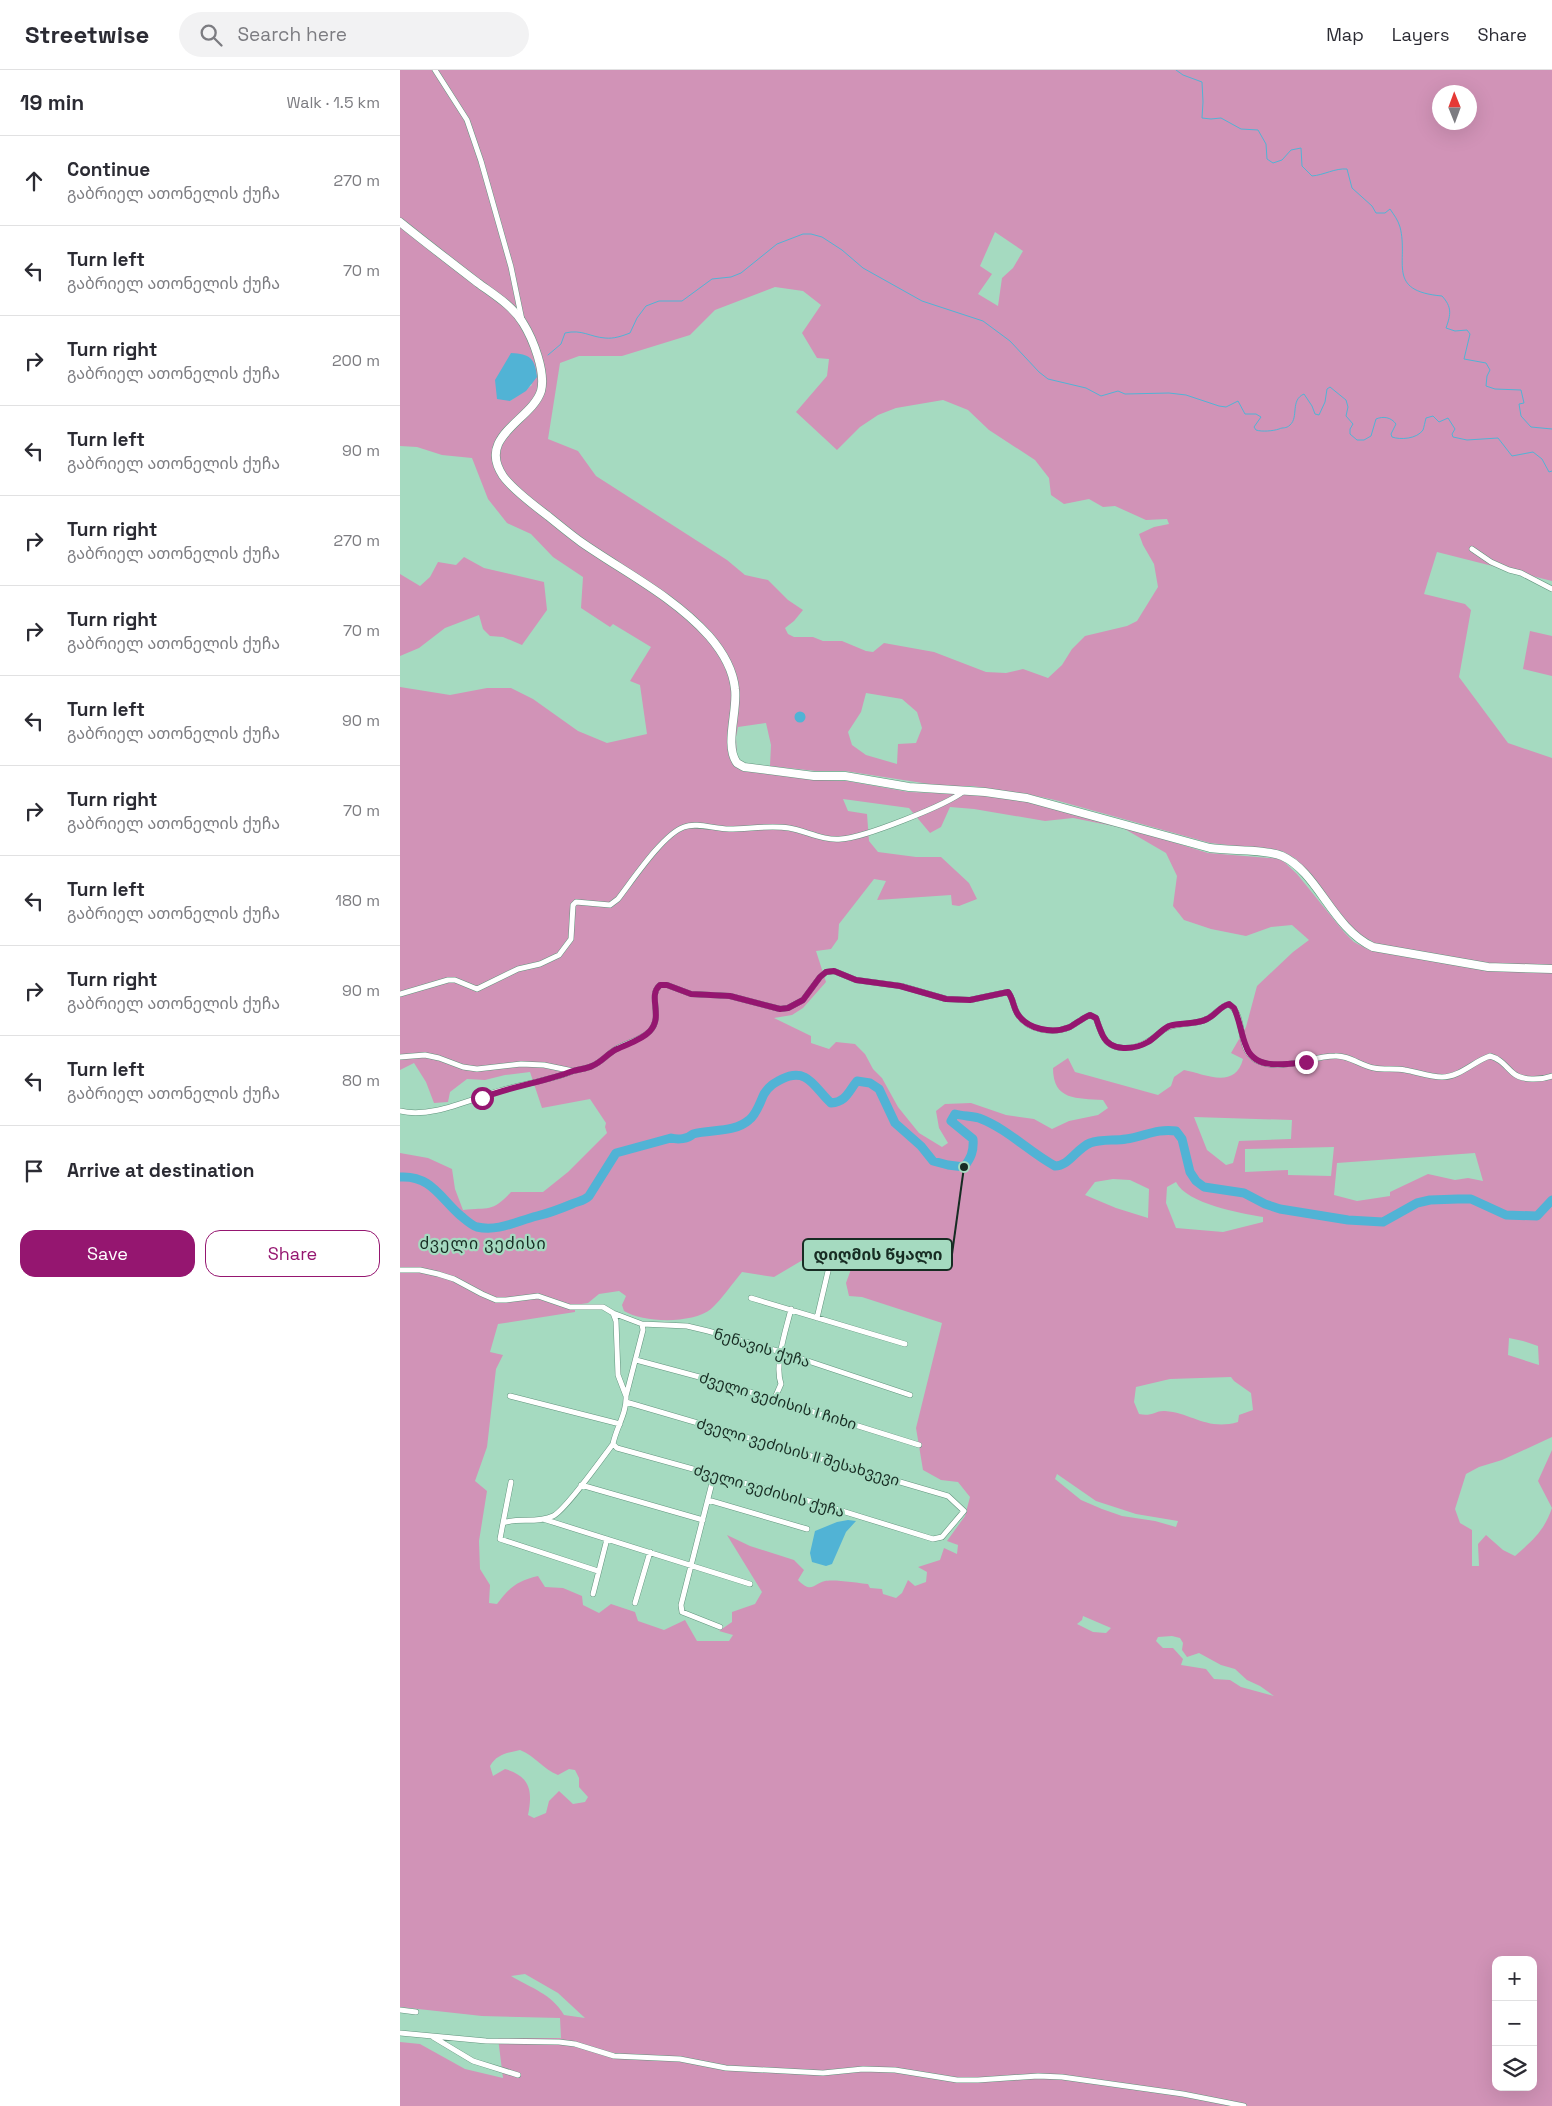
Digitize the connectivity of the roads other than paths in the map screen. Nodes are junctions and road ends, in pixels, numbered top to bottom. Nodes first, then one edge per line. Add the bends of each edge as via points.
1 (435, 70) edge
2 (400, 222) edge
3 (523, 322) junction
4 (1472, 549) dead end
5 (1552, 589) edge
6 (964, 791) junction
7 (1552, 969) edge
8 (400, 994) edge
9 (400, 1057) edge
10 (574, 1071) junction
11 (1552, 1076) edge
12 (400, 1111) edge
13 (829, 1267) dead end
14 (400, 1270) edge
15 (751, 1298) dead end
16 (791, 1309) junction
17 (613, 1313) junction
18 (817, 1318) junction
19 (642, 1324) junction
20 (904, 1344) dead end
21 (781, 1352) junction
22 (636, 1360) junction
23 (910, 1395) dead end
24 (510, 1396) dead end
25 (626, 1396) junction
26 (774, 1400) junction
27 (626, 1402) junction
28 (620, 1424) junction
29 (613, 1444) junction
30 (919, 1445) dead end
31 (714, 1475) junction
32 (511, 1482) dead end
33 (581, 1485) junction
34 (708, 1500) junction
35 (964, 1511) joint
36 (542, 1519) junction
37 (703, 1520) junction
38 (502, 1523) junction
39 (807, 1529) dead end
40 (607, 1539) junction
41 (650, 1552) junction
42 (692, 1565) junction
43 (598, 1570) junction
44 (750, 1584) dead end
45 (593, 1594) dead end
46 (635, 1603) dead end
47 (720, 1627) dead end
48 (400, 2010) edge
49 (416, 2012) dead end
50 (400, 2033) edge
51 (430, 2036) junction
52 (518, 2075) dead end
53 (1244, 2106) edge

1 - 3 street via 467,120 481,161
2 - 3 street via 500,300
3 - 6 street via 542,368 542,384 535,402 499,441 496,451 498,466 504,477 538,508 687,613 710,637 726,659 736,690 732,751 737,763 814,776 845,776 908,787
4 - 5 street via 1491,562
6 - 7 street via 1027,798 1210,848 1281,856 1292,861 1303,873 1350,932 1373,946 1488,967
6 - 8 street via 918,814 838,840 788,828 685,826 662,843 610,905 576,902 573,905 571,939 560,955 518,969 477,989 448,980
9 - 10 street via 425,1055 463,1068 520,1064
10 - 11 street via 591,1067 614,1050 650,1032 656,1023 655,994 660,985 691,994 730,996 788,1008 803,1000 826,972 834,971 856,980 900,986 946,999 970,1000 1008,992 1016,1012 1034,1028 1068,1028 1090,1015 1096,1018 1110,1045 1118,1047 1140,1046 1178,1023 1205,1021 1229,1004 1239,1019 1246,1049 1255,1059 1266,1063 1283,1064 1336,1056 1373,1068 1402,1069 1442,1077 1490,1056 1503,1062 1514,1075 1530,1079
10 - 12 street via 426,1113
13 - 18 street
14 - 17 street via 438,1274 496,1300 538,1296 570,1307 603,1307
15 - 16 street
16 - 18 street
16 - 21 street
17 - 19 street, ნენავის ქუჩა
17 - 25 street via 618,1333 618,1375
18 - 20 street
19 - 21 street, ნენავის ქუჩა via 687,1326
19 - 22 street
21 - 23 street, ნენავის ქუჩა
21 - 26 street via 781,1384
22 - 25 street
22 - 26 street, ძველი ვეძისის I ჩიხი
24 - 28 street
25 - 27 street
26 - 30 street, ძველი ვეძისის I ჩიხი
27 - 28 street
27 - 35 street, ძველი ვეძისის II შესახვევი via 948,1496
28 - 29 street
29 - 31 street, ძველი ვეძისის ქუჩა via 625,1451
29 - 33 street
31 - 34 street
31 - 35 street, ძველი ვეძისის ქუჩა via 933,1539 942,1538
32 - 38 street
33 - 36 street via 554,1516
33 - 37 street
34 - 37 street
34 - 39 street
36 - 38 street
36 - 40 street
37 - 42 street
38 - 43 street via 500,1539
40 - 41 street
40 - 43 street
41 - 42 street
41 - 46 street
42 - 44 street
42 - 47 street via 682,1612
43 - 45 street
48 - 49 street
50 - 51 street
51 - 52 street via 473,2061
51 - 53 street via 559,2042 614,2056 680,2059 726,2068 823,2073 895,2070 957,2080 1062,2077

